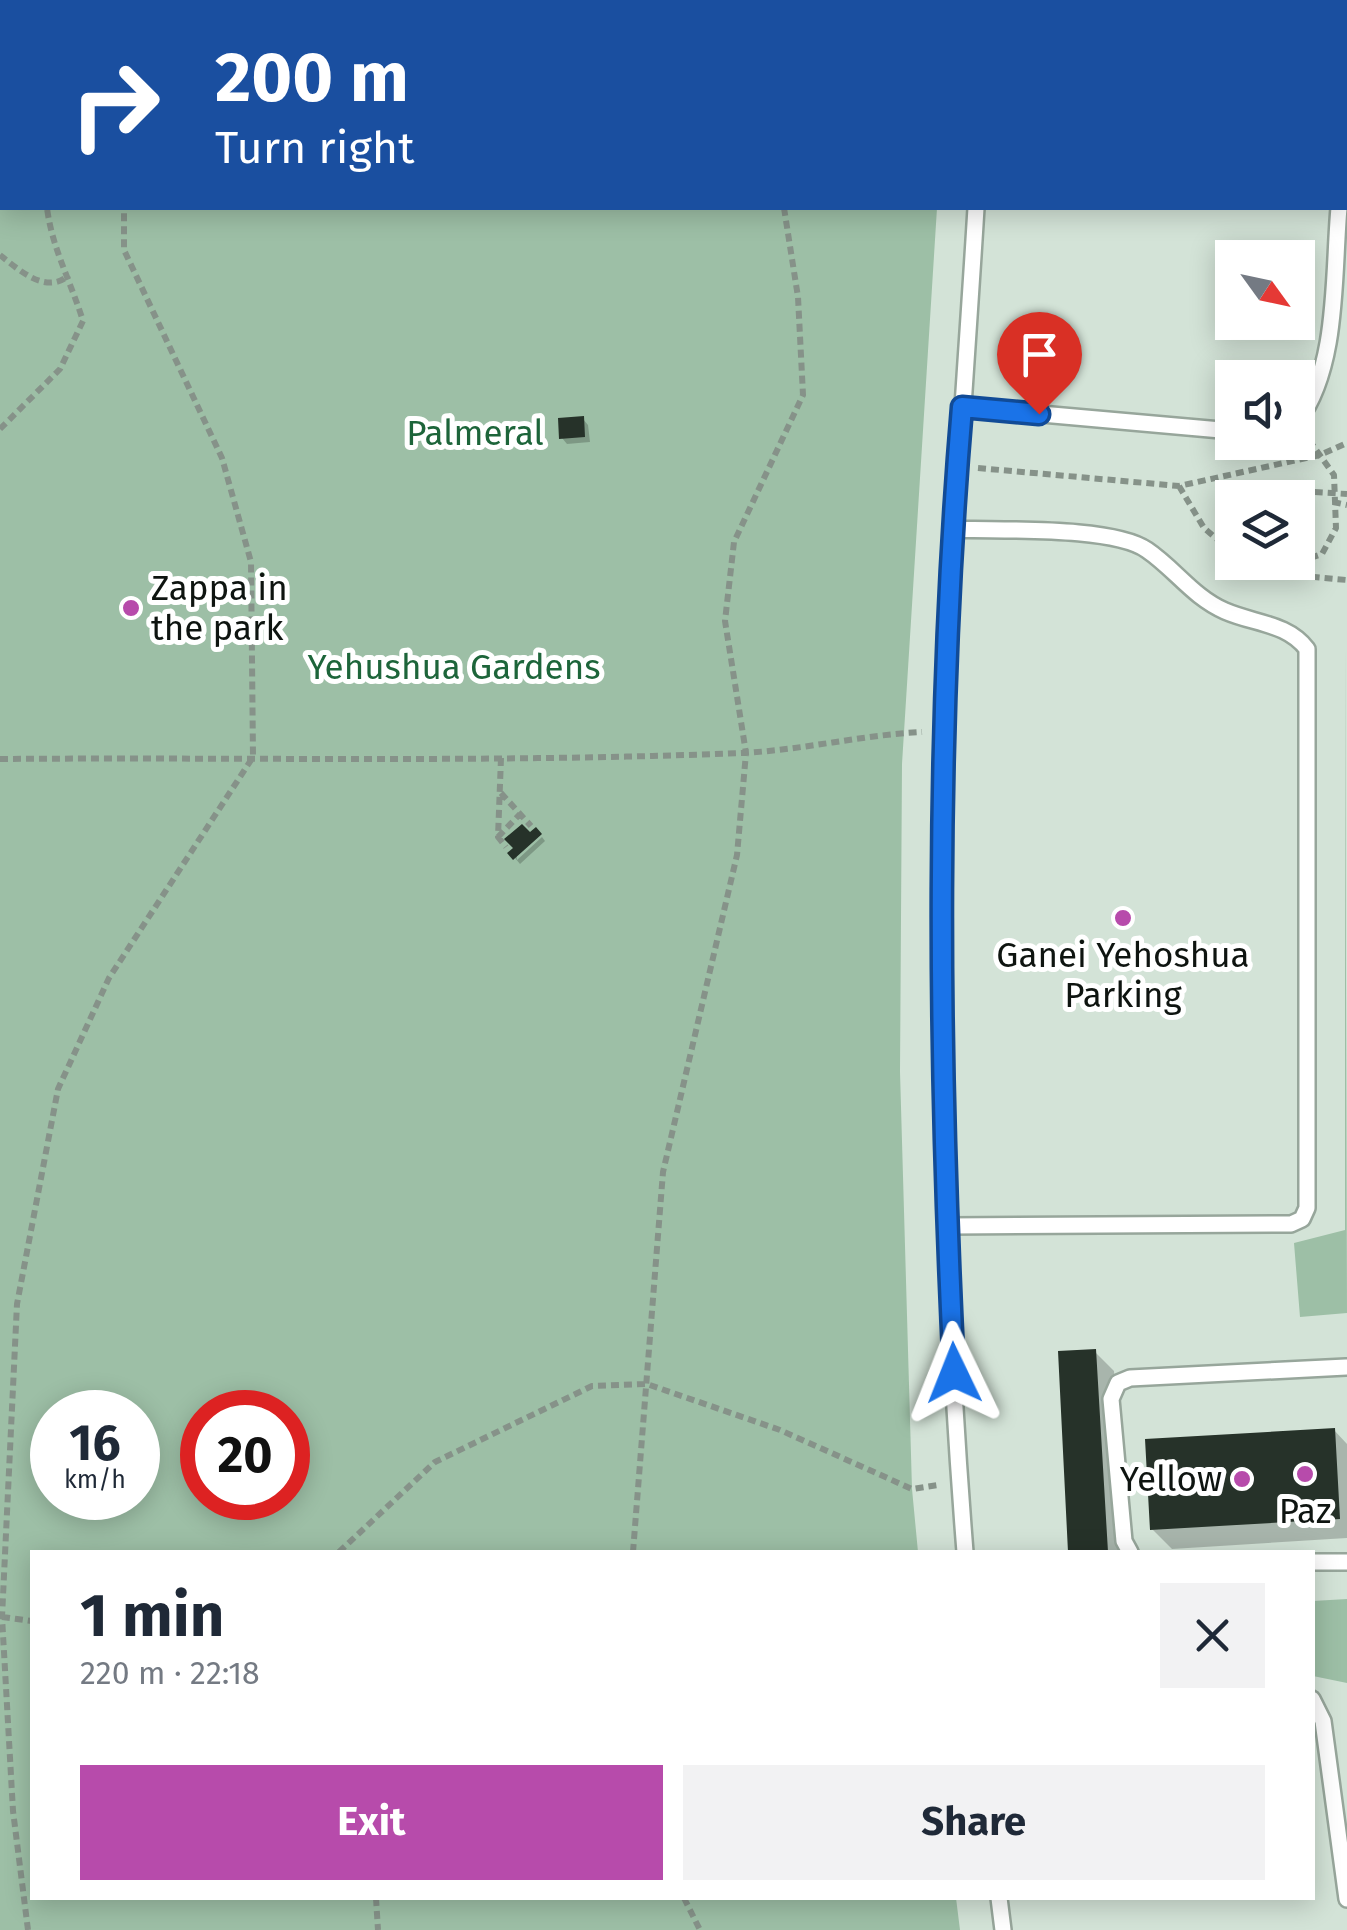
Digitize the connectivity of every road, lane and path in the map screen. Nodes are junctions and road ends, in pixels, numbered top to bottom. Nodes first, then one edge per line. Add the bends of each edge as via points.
1 (0, 65) edge
2 (0, 111) edge
3 (47, 210) edge
4 (124, 210) edge
5 (784, 210) edge
6 (976, 210) edge
7 (1340, 210) edge
8 (0, 255) edge
9 (69, 275) junction
10 (1315, 382) edge
11 (962, 407) junction
12 (0, 429) edge
13 (1215, 429) edge
14 (1347, 444) edge
15 (1315, 448) edge
16 (1320, 455) junction
17 (957, 466) junction
18 (1347, 472) edge
19 (1334, 475) junction
20 (1179, 486) junction
21 (1315, 492) edge
22 (1347, 494) edge
23 (1333, 502) junction
24 (1347, 505) edge
25 (956, 529) junction
26 (1215, 537) edge
27 (1315, 558) edge
28 (1315, 577) edge
29 (1347, 580) edge
30 (946, 730) junction
31 (746, 753) junction
32 (252, 757) junction
33 (501, 758) junction
34 (0, 759) edge
35 (500, 792) junction
36 (520, 814) junction
37 (530, 826) dead end
38 (498, 837) junction
39 (506, 847) dead end
40 (950, 1226) junction
41 (1347, 1367) edge
42 (1347, 1375) edge
43 (647, 1384) junction
44 (959, 1483) junction
45 (341, 1550) edge
46 (633, 1550) edge
47 (964, 1550) edge
48 (1129, 1550) edge
49 (1315, 1562) edge
50 (1347, 1562) edge
51 (2, 1617) junction
52 (30, 1620) edge
53 (1315, 1705) edge
54 (1347, 1899) edge
55 (376, 1900) edge
56 (685, 1900) edge
57 (999, 1900) edge
58 (28, 1930) edge
59 (378, 1930) edge
60 (700, 1930) edge
61 (1003, 1930) edge

1 - 2 path
3 - 9 path via 54,248
4 - 32 path via 124,250 222,458 250,562
5 - 31 path via 803,395 734,542 725,622
6 - 11 lane
7 - 10 lane via 1326,348
8 - 9 path via 49,285
9 - 12 path via 84,321 60,369
11 - 13 lane
11 - 17 lane
14 - 16 path
15 - 16 path
16 - 19 path
16 - 20 path
17 - 20 path
17 - 25 lane
18 - 19 path
19 - 23 path
20 - 26 path
21 - 22 path, bridge
23 - 24 path
23 - 27 path via 1336,528 1330,546
25 - 30 lane
25 - 40 lane via 1134,543 1204,599 1285,629 1307,650 1307,1208 1291,1224
28 - 29 path
30 - 31 path
30 - 40 lane via 942,992
31 - 33 path
31 - 43 path via 737,855 662,1172
32 - 33 path
32 - 34 path
32 - 51 path via 109,978 58,1089 16,1304
33 - 35 path
35 - 36 path
35 - 38 path
36 - 37 path
36 - 38 path
38 - 39 path
40 - 44 lane
41 - 42 lane
41 - 48 lane via 1130,1378 1118,1384 1111,1399
43 - 44 path via 780,1430 912,1489
43 - 45 path via 592,1386 435,1462
43 - 46 path
44 - 47 lane
49 - 50 lane
51 - 52 path
51 - 58 path via 13,1811
53 - 54 lane via 1323,1721
55 - 59 path
56 - 60 path
57 - 61 lane

